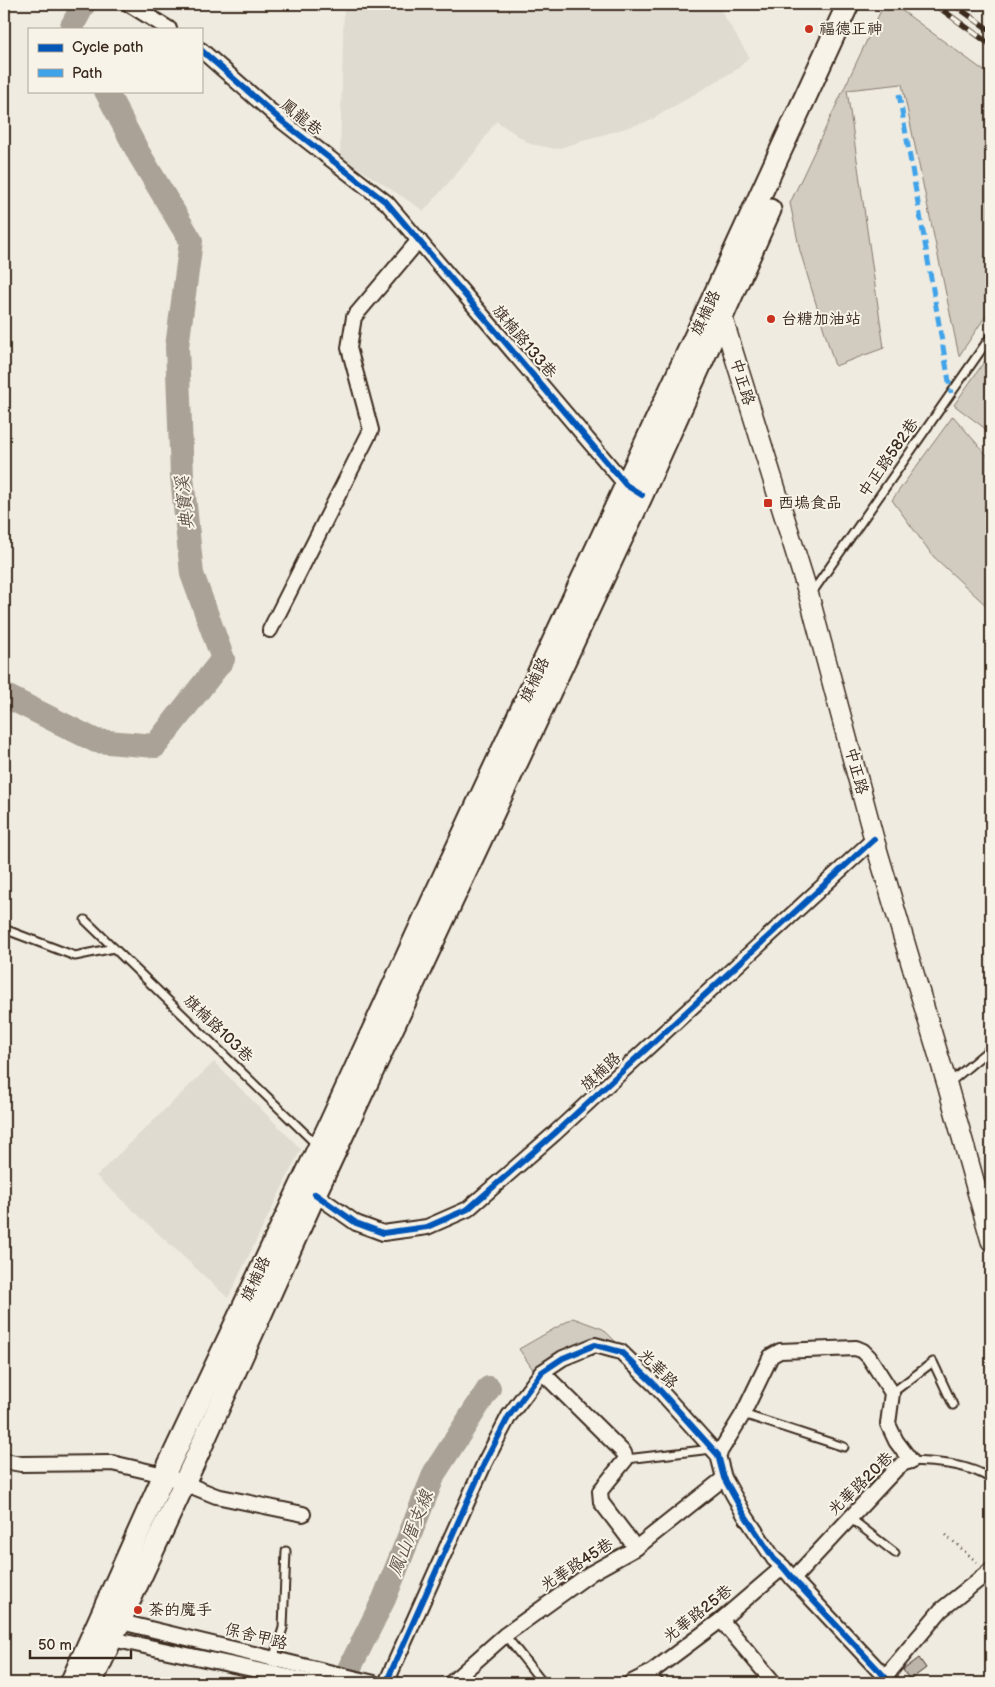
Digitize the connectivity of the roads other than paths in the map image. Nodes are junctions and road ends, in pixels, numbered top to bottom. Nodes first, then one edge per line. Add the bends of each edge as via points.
1 (129, 4) edge
2 (848, 4) edge
3 (863, 4) edge
4 (167, 28) edge
5 (202, 51) edge
6 (387, 203) joint
7 (419, 240) junction
8 (714, 314) junction
9 (991, 336) edge
10 (634, 490) junction
11 (809, 596) junction
12 (270, 630) dead end
13 (874, 839) junction
14 (85, 920) dead end
15 (4, 929) edge
16 (114, 948) junction
17 (991, 1048) edge
18 (947, 1084) junction
19 (325, 1152) junction
20 (315, 1194) junction
21 (991, 1241) edge
22 (542, 1372) junction
23 (892, 1393) junction
24 (953, 1405) dead end
25 (743, 1414) junction
26 (844, 1447) dead end
27 (715, 1452) junction
28 (626, 1458) junction
29 (911, 1461) junction
30 (4, 1462) edge
31 (164, 1475) junction
32 (724, 1478) junction
33 (991, 1479) edge
34 (184, 1484) junction
35 (303, 1514) dead end
36 (850, 1518) junction
37 (636, 1548) junction
38 (286, 1552) dead end
39 (895, 1553) dead end
40 (783, 1567) junction
41 (990, 1571) edge
42 (793, 1579) junction
43 (100, 1620) junction
44 (722, 1620) junction
45 (116, 1630) junction
46 (505, 1635) junction
47 (273, 1659) junction
48 (650, 1673) junction
49 (272, 1679) edge
50 (882, 1680) edge
51 (71, 1683) edge
52 (91, 1683) edge
53 (317, 1683) edge
54 (374, 1683) edge
55 (386, 1683) edge
56 (451, 1683) edge
57 (543, 1683) edge
58 (630, 1683) edge
59 (660, 1683) edge
60 (774, 1683) edge

1 - 4 street
2 - 8 main road, 旗楠路
3 - 8 main road, 旗楠路
5 - 6 street, 鳳龍巷 via 283,122
6 - 7 street, 旗楠路133巷
7 - 10 street, 旗楠路133巷
7 - 12 street via 354,317 349,348 372,430
8 - 10 main road, 旗楠路
8 - 11 main road, 中正路
9 - 11 lane, 中正路582巷
10 - 19 main road, 旗楠路 via 436,893 328,1128
11 - 13 main road, 中正路
13 - 18 main road, 中正路
13 - 20 street, 旗楠路 via 468,1209 428,1227 383,1233 356,1223
14 - 16 lane, 旗楠路103巷
15 - 16 lane via 74,956
16 - 19 lane, 旗楠路103巷
17 - 18 lane
18 - 21 main road, 中正路
19 - 20 main road, 旗楠路
19 - 31 main road, 旗楠路
20 - 34 main road, 旗楠路
22 - 27 street, 光華路 via 563,1358 595,1345 621,1352
22 - 28 street
22 - 55 street, 光華路 via 509,1416 485,1462
23 - 24 lane via 934,1362
23 - 25 street via 869,1357 856,1348 780,1351 770,1356
23 - 29 street, 光華路20巷 via 888,1424
25 - 26 lane
25 - 27 street
27 - 28 lane
27 - 32 street, 光華路
28 - 37 street via 600,1491 599,1497
29 - 33 lane via 947,1463 979,1471
29 - 36 street, 光華路20巷 via 896,1469
30 - 31 street via 112,1463
31 - 34 street
31 - 43 main road, 旗楠路
32 - 37 street, 光華路45巷
32 - 40 street, 光華路 via 769,1552
34 - 35 street via 216,1496
34 - 45 main road, 旗楠路
36 - 39 lane
36 - 42 street, 光華路20巷
37 - 46 street, 光華路45巷 via 591,1573
38 - 47 lane via 283,1628
40 - 42 street, 光華路
40 - 44 street, 光華路25巷
41 - 50 street via 941,1610
42 - 50 street, 光華路
43 - 45 street
43 - 51 main road, 旗楠路
44 - 48 street, 光華路25巷
44 - 60 street
45 - 47 street, 保舍甲路
45 - 49 street, 保舍甲路
45 - 52 main road, 旗楠路
46 - 56 street, 光華路45巷
46 - 57 lane
47 - 49 lane
47 - 54 street, 保舍甲路
48 - 58 street, 光華路25巷
48 - 59 lane
49 - 53 street, 保舍甲路

